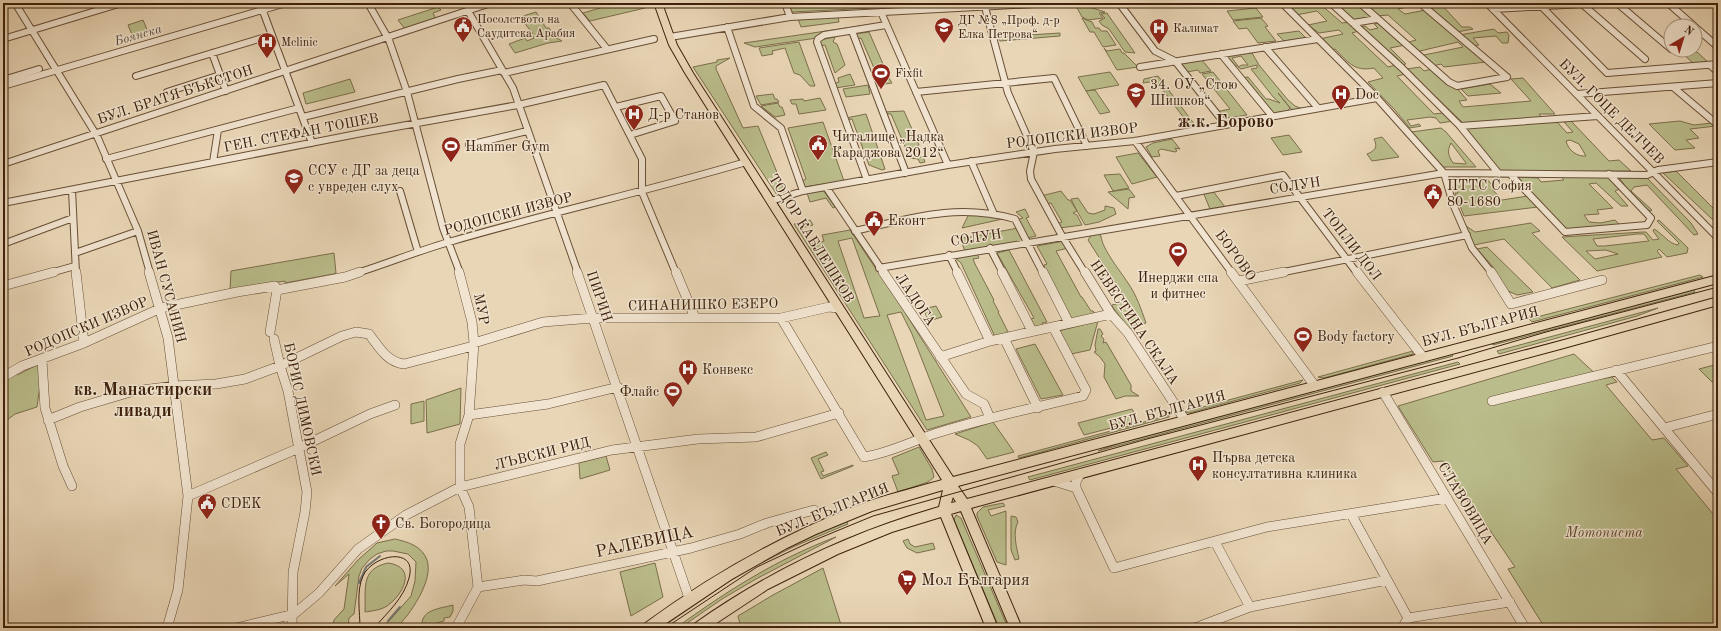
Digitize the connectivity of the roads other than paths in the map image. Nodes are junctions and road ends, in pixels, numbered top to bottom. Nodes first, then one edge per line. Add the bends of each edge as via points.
1 (15, 3) edge
2 (122, 3) edge
3 (286, 3) edge
4 (368, 3) edge
5 (490, 3) edge
6 (570, 3) edge
7 (658, 3) edge
8 (785, 3) edge
9 (1052, 3) edge
10 (1119, 3) edge
11 (1282, 3) edge
12 (1331, 3) edge
13 (1360, 3) edge
14 (1420, 3) edge
15 (1487, 3) edge
16 (1600, 3) edge
17 (1617, 3) edge
18 (1668, 3) edge
19 (1582, 4) edge
20 (262, 5) edge
21 (987, 5) edge
22 (1543, 5) edge
23 (1493, 9) junction
24 (468, 11) junction
25 (881, 12) junction
26 (790, 17) junction
27 (1686, 18) edge
28 (1378, 19) junction
29 (1353, 23) junction
30 (886, 26) junction
31 (727, 27) junction
32 (31, 30) junction
33 (852, 31) junction
34 (1703, 33) edge
35 (272, 35) junction
36 (670, 37) junction
37 (388, 38) junction
38 (3, 39) edge
39 (654, 39) dead end
40 (1318, 39) junction
41 (1663, 42) edge
42 (1265, 47) junction
43 (1718, 47) edge
44 (607, 49) junction
45 (212, 52) junction
46 (1221, 54) junction
47 (1644, 59) dead end
48 (1175, 61) junction
49 (1718, 64) edge
50 (1710, 65) junction
51 (1140, 66) dead end
52 (55, 67) junction
53 (503, 71) junction
54 (286, 72) junction
55 (1718, 72) edge
56 (220, 75) junction
57 (136, 76) dead end
58 (3, 80) edge
59 (1005, 82) junction
60 (1718, 83) edge
61 (3, 86) edge
62 (1673, 87) junction
63 (226, 91) junction
64 (167, 92) dead end
65 (407, 92) junction
66 (916, 92) junction
67 (1577, 94) junction
68 (1377, 98) junction
69 (518, 105) junction
70 (616, 107) junction
71 (299, 108) junction
72 (1318, 108) junction
73 (1272, 116) junction
74 (1598, 116) junction
75 (302, 117) junction
76 (416, 123) junction
77 (1225, 124) junction
78 (1718, 125) edge
79 (1460, 126) junction
80 (218, 130) junction
81 (527, 131) junction
82 (95, 134) junction
83 (630, 135) junction
84 (1135, 140) junction
85 (312, 143) junction
86 (469, 145) dead end
87 (1087, 146) junction
88 (1034, 152) junction
89 (106, 159) junction
90 (971, 161) junction
91 (213, 162) junction
92 (746, 162) junction
93 (1718, 162) edge
94 (3, 164) edge
95 (948, 165) junction
96 (1653, 172) junction
97 (906, 173) junction
98 (1444, 173) junction
99 (1499, 174) junction
100 (1510, 174) junction
101 (1609, 174) junction
102 (866, 180) junction
103 (116, 181) junction
104 (826, 187) junction
105 (72, 190) junction
106 (400, 191) dead end
107 (803, 191) junction
108 (642, 192) junction
109 (1176, 196) junction
110 (1300, 198) junction
111 (771, 202) junction
112 (3, 203) edge
113 (993, 212) junction
114 (557, 213) junction
115 (1190, 215) junction
116 (73, 218) junction
117 (138, 231) junction
118 (855, 231) junction
119 (1062, 236) junction
120 (1467, 236) junction
121 (1718, 238) edge
122 (448, 242) junction
123 (1028, 242) junction
124 (6, 243) edge
125 (990, 248) junction
126 (418, 252) junction
127 (75, 253) junction
128 (949, 255) junction
129 (1347, 259) junction
130 (74, 266) junction
131 (879, 268) junction
132 (1718, 279) edge
133 (1602, 280) dead end
134 (1239, 281) junction
135 (3, 286) edge
136 (276, 288) junction
137 (1718, 301) edge
138 (161, 308) junction
139 (838, 308) junction
140 (1110, 314) junction
141 (593, 318) junction
142 (695, 318) junction
143 (781, 318) junction
144 (1069, 323) junction
145 (1053, 327) junction
146 (1032, 331) junction
147 (1004, 338) junction
148 (990, 341) junction
149 (84, 343) junction
150 (474, 345) junction
151 (1718, 346) edge
152 (940, 357) junction
153 (1423, 357) junction
154 (42, 360) junction
155 (280, 366) junction
156 (1616, 370) junction
157 (3, 377) edge
158 (174, 386) junction
159 (1315, 386) junction
160 (618, 387) junction
161 (1383, 392) junction
162 (1492, 401) dead end
163 (395, 405) dead end
164 (1038, 408) junction
165 (838, 413) junction
166 (1718, 414) edge
167 (469, 415) junction
168 (990, 418) junction
169 (48, 420) junction
170 (1185, 420) junction
171 (1664, 428) junction
172 (921, 438) junction
173 (638, 446) junction
174 (300, 448) junction
175 (1080, 474) junction
176 (1054, 481) junction
177 (950, 483) junction
178 (72, 486) dead end
179 (460, 487) junction
180 (1076, 488) junction
181 (1718, 493) edge
182 (188, 496) junction
183 (1447, 498) junction
184 (964, 505) junction
185 (814, 510) dead end
186 (944, 511) junction
187 (1351, 514) junction
188 (1215, 542) junction
189 (673, 551) junction
190 (1387, 580) junction
191 (478, 587) junction
192 (689, 598) junction
193 (1510, 602) junction
194 (1250, 607) junction
195 (294, 614) junction
196 (1408, 618) junction
197 (167, 628) edge
198 (236, 628) edge
199 (292, 628) edge
200 (456, 628) edge
201 (648, 628) edge
202 (698, 628) edge
203 (992, 628) edge
204 (1016, 628) edge
205 (1195, 628) edge
206 (1402, 628) edge
207 (1525, 628) edge

1 - 32 street, ИВАН СУСАНИН
2 - 32 street
3 - 20 street
4 - 37 street, МУР
5 - 24 street, БУЛ. БРАТЯ БЪКСТОН
6 - 44 street
7 - 36 main road, ТОДОР КАБЛЕШКОВ
8 - 26 street
9 - 21 street
10 - 48 street via 1154,51
11 - 40 street
12 - 29 street
13 - 28 street
14 - 28 street via 1507,77 1457,86 1449,82
15 - 23 street, БУЛ. ГОЦЕ ДЕЛЧЕВ
16 - 19 street
17 - 41 street
18 - 27 street
19 - 22 street
19 - 47 street
20 - 35 street
20 - 52 street
21 - 25 street
21 - 59 street
22 - 23 street
22 - 50 street via 1607,73
23 - 67 street, БУЛ. ГОЦЕ ДЕЛЧЕВ
24 - 37 street, БУЛ. БРАТЯ БЪКСТОН
24 - 53 street, ПИРИН
25 - 26 street
25 - 30 street
26 - 31 street
28 - 29 street
29 - 79 street
30 - 33 street
30 - 66 street
31 - 36 street
31 - 107 street via 754,106 781,128
32 - 38 street
32 - 52 street, ИВАН СУСАНИН
33 - 97 street
33 - 102 street via 824,35 817,42
34 - 43 street
35 - 45 street
35 - 54 street
36 - 92 main road, ТОДОР КАБЛЕШКОВ via 689,73
37 - 54 street, БУЛ. БРАТЯ БЪКСТОН
37 - 65 street, МУР
39 - 44 street
40 - 42 street
40 - 68 street
42 - 46 street
42 - 72 street
44 - 53 street
45 - 56 street
45 - 57 street
46 - 48 street
46 - 73 street
48 - 51 street
48 - 77 street
49 - 50 street
50 - 55 street
52 - 58 street
52 - 61 street
52 - 82 street, ИВАН СУСАНИН
53 - 65 street
53 - 69 street, ПИРИН via 513,88
54 - 63 street, БУЛ. БРАТЯ БЪКСТОН
54 - 71 street
56 - 63 street
56 - 64 street
59 - 66 street
59 - 87 street via 1054,78
59 - 88 street
60 - 62 street
62 - 67 street
62 - 78 street
63 - 82 street, БУЛ. БРАТЯ БЪКСТОН
65 - 75 street
65 - 76 street, МУР
66 - 95 street
67 - 74 street, БУЛ. ГОЦЕ ДЕЛЧЕВ
68 - 72 street, РОДОПСКИ ИЗВОР
68 - 98 street
69 - 70 street, ГЕН. СТЕФАН ТОШЕВ via 604,85
69 - 76 street, ГЕН. СТЕФАН ТОШЕВ
69 - 81 street, ПИРИН
70 - 83 street
70 - 83 street via 661,96 675,121
71 - 75 street
71 - 80 street
72 - 73 street, РОДОПСКИ ИЗВОР
73 - 77 street, РОДОПСКИ ИЗВОР
74 - 79 street
74 - 96 street, БУЛ. ГОЦЕ ДЕЛЧЕВ
75 - 85 street
76 - 85 street, ГЕН. СТЕФАН ТОШЕВ
76 - 122 street, МУР
77 - 84 street, РОДОПСКИ ИЗВОР
79 - 99 street
80 - 89 street
80 - 91 street
81 - 86 street
81 - 114 street, ПИРИН
82 - 89 street, ИВАН СУСАНИН
82 - 94 street, БУЛ. БРАТЯ БЪКСТОН
83 - 108 street via 643,162
84 - 87 street, РОДОПСКИ ИЗВОР
84 - 109 street, БОРОВО
85 - 91 street, ГЕН. СТЕФАН ТОШЕВ
87 - 88 street, РОДОПСКИ ИЗВОР
88 - 90 street, РОДОПСКИ ИЗВОР
88 - 119 street, НЕВЕСТИНА СКАЛА via 1031,179
89 - 103 street, ИВАН СУСАНИН
90 - 95 street, РОДОПСКИ ИЗВОР
90 - 113 street
91 - 103 street, ГЕН. СТЕФАН ТОШЕВ
92 - 108 street, РОДОПСКИ ИЗВОР
92 - 111 main road, ТОДОР КАБЛЕШКОВ
93 - 96 street, СОЛУН
95 - 97 street, РОДОПСКИ ИЗВОР
96 - 101 street, СОЛУН via 1647,175
96 - 121 street, БУЛ. ГОЦЕ ДЕЛЧЕВ
97 - 102 street, РОДОПСКИ ИЗВОР
98 - 99 street, СОЛУН
98 - 110 street, СОЛУН
98 - 120 street via 1453,204
99 - 100 street, СОЛУН
100 - 101 street, СОЛУН
100 - 101 street via 1565,232 1642,226 1650,222 1651,218
102 - 104 street, РОДОПСКИ ИЗВОР
103 - 105 street, ГЕН. СТЕФАН ТОШЕВ
103 - 117 street, ИВАН СУСАНИН
104 - 107 street, РОДОПСКИ ИЗВОР
104 - 118 street, ЛАДОГА
105 - 112 street, ГЕН. СТЕФАН ТОШЕВ
105 - 116 street
106 - 126 street
107 - 111 street, РОДОПСКИ ИЗВОР
108 - 114 street, РОДОПСКИ ИЗВОР
108 - 142 street
109 - 110 street, ТОПЛИ ДОЛ via 1283,175
109 - 115 street, БОРОВО
110 - 115 street, СОЛУН
110 - 129 street, ТОПЛИ ДОЛ
111 - 139 main road, ТОДОР КАБЛЕШКОВ
113 - 118 street via 948,211
113 - 123 street via 1015,219
114 - 122 street, РОДОПСКИ ИЗВОР
114 - 141 street, ПИРИН
115 - 119 street, СОЛУН
115 - 134 street, БОРОВО
116 - 124 street
116 - 127 street
117 - 127 street
117 - 138 street, ИВАН СУСАНИН
118 - 131 street, ЛАДОГА
119 - 123 street, СОЛУН
119 - 140 street, НЕВЕСТИНА СКАЛА
120 - 129 street
120 - 133 street via 1472,248 1511,304
122 - 126 street, РОДОПСКИ ИЗВОР
122 - 150 street, МУР via 465,291
123 - 125 street, СОЛУН
123 - 144 street
125 - 128 street, СОЛУН
125 - 146 street
126 - 136 street, РОДОПСКИ ИЗВОР via 344,277
127 - 130 street
128 - 131 street, СОЛУН
128 - 148 street
129 - 134 street
129 - 153 street, ТОПЛИ ДОЛ
130 - 135 street
130 - 149 street
131 - 152 street, ЛАДОГА
132 - 153 main road, БУЛ. БЪЛГАРИЯ
134 - 159 street, БОРОВО
136 - 138 street, РОДОПСКИ ИЗВОР via 237,292
136 - 155 street, БОРИС ДИМОВСКИ via 272,336
137 - 161 main road
138 - 149 street, РОДОПСКИ ИЗВОР
138 - 158 street, ИВАН СУСАНИН
139 - 143 street, СИНАНИШКО ЕЗЕРО via 830,306
139 - 172 main road, ТОДОР КАБЛЕШКОВ
140 - 144 street
140 - 170 street, НЕВЕСТИНА СКАЛА via 1128,333
141 - 142 street, СИНАНИШКО ЕЗЕРО
141 - 150 street, СИНАНИШКО ЕЗЕРО via 543,322
141 - 160 street, ПИРИН
142 - 143 street, СИНАНИШКО ЕЗЕРО
143 - 165 street
144 - 145 street
145 - 146 street
145 - 164 street via 1086,390 1083,396
146 - 147 street
147 - 148 street
147 - 164 street
148 - 152 street
149 - 154 street, РОДОПСКИ ИЗВОР
150 - 155 street, СИНАНИШКО ЕЗЕРО via 397,365 369,334 356,332 342,336
150 - 167 street, МУР
151 - 156 street
152 - 168 street, ЛАДОГА via 966,394 984,404
153 - 159 main road, БУЛ. БЪЛГАРИЯ
154 - 157 street, РОДОПСКИ ИЗВОР via 22,366
154 - 169 street
155 - 158 street via 245,379 216,384
155 - 174 street, БОРИС ДИМОВСКИ
156 - 162 street
156 - 171 street
158 - 169 street via 108,397
158 - 182 street, ИВАН СУСАНИН
159 - 170 main road, БУЛ. БЪЛГАРИЯ
160 - 167 street via 548,404
160 - 173 street, ПИРИН
161 - 175 main road
161 - 183 street, СЛАВОВИЦА
163 - 174 street via 370,414
164 - 168 street
165 - 172 street via 864,457 877,455
165 - 173 street, ЛЪВСКИ РИД via 756,437 698,439
166 - 171 street
167 - 179 street, МУР via 460,444
168 - 172 street
169 - 178 street
170 - 177 main road, БУЛ. БЪЛГАРИЯ
171 - 181 street
172 - 177 main road, ТОДОР КАБЛЕШКОВ
173 - 179 street, ЛЪВСКИ РИД
173 - 189 street, ПИРИН
174 - 182 street
174 - 195 street, БОРИС ДИМОВСКИ via 306,506 293,574
175 - 176 main road
175 - 180 street
176 - 180 street
176 - 184 main road
177 - 184 main road, ТОДОР КАБЛЕШКОВ
177 - 186 main road
177 - 192 main road, БУЛ. БЪЛГАРИЯ via 872,506 815,529 768,551
179 - 191 street, МУР via 469,507
179 - 195 street, ЛЪВСКИ РИД via 406,515 358,549 319,593
180 - 188 street via 1114,568
182 - 197 street, ИВАН СУСАНИН via 178,590
183 - 187 street
183 - 193 street, СЛАВОВИЦА
184 - 186 main road
184 - 204 main road, ТОДОР КАБЛЕШКОВ
185 - 189 street, РАЛЕВИЦА via 767,523 740,534
186 - 202 main road via 843,546 780,576
186 - 203 main road
187 - 188 street via 1267,527
187 - 190 street
188 - 194 street
189 - 191 street, РАЛЕВИЦА via 537,581 524,580
189 - 192 street, ПИРИН
190 - 194 street
190 - 196 street
191 - 200 street
192 - 201 main road, БУЛ. БЪЛГАРИЯ
193 - 196 street
193 - 207 street, СЛАВОВИЦА
194 - 205 street
195 - 198 street
195 - 199 street, БОРИС ДИМОВСКИ
196 - 206 street

